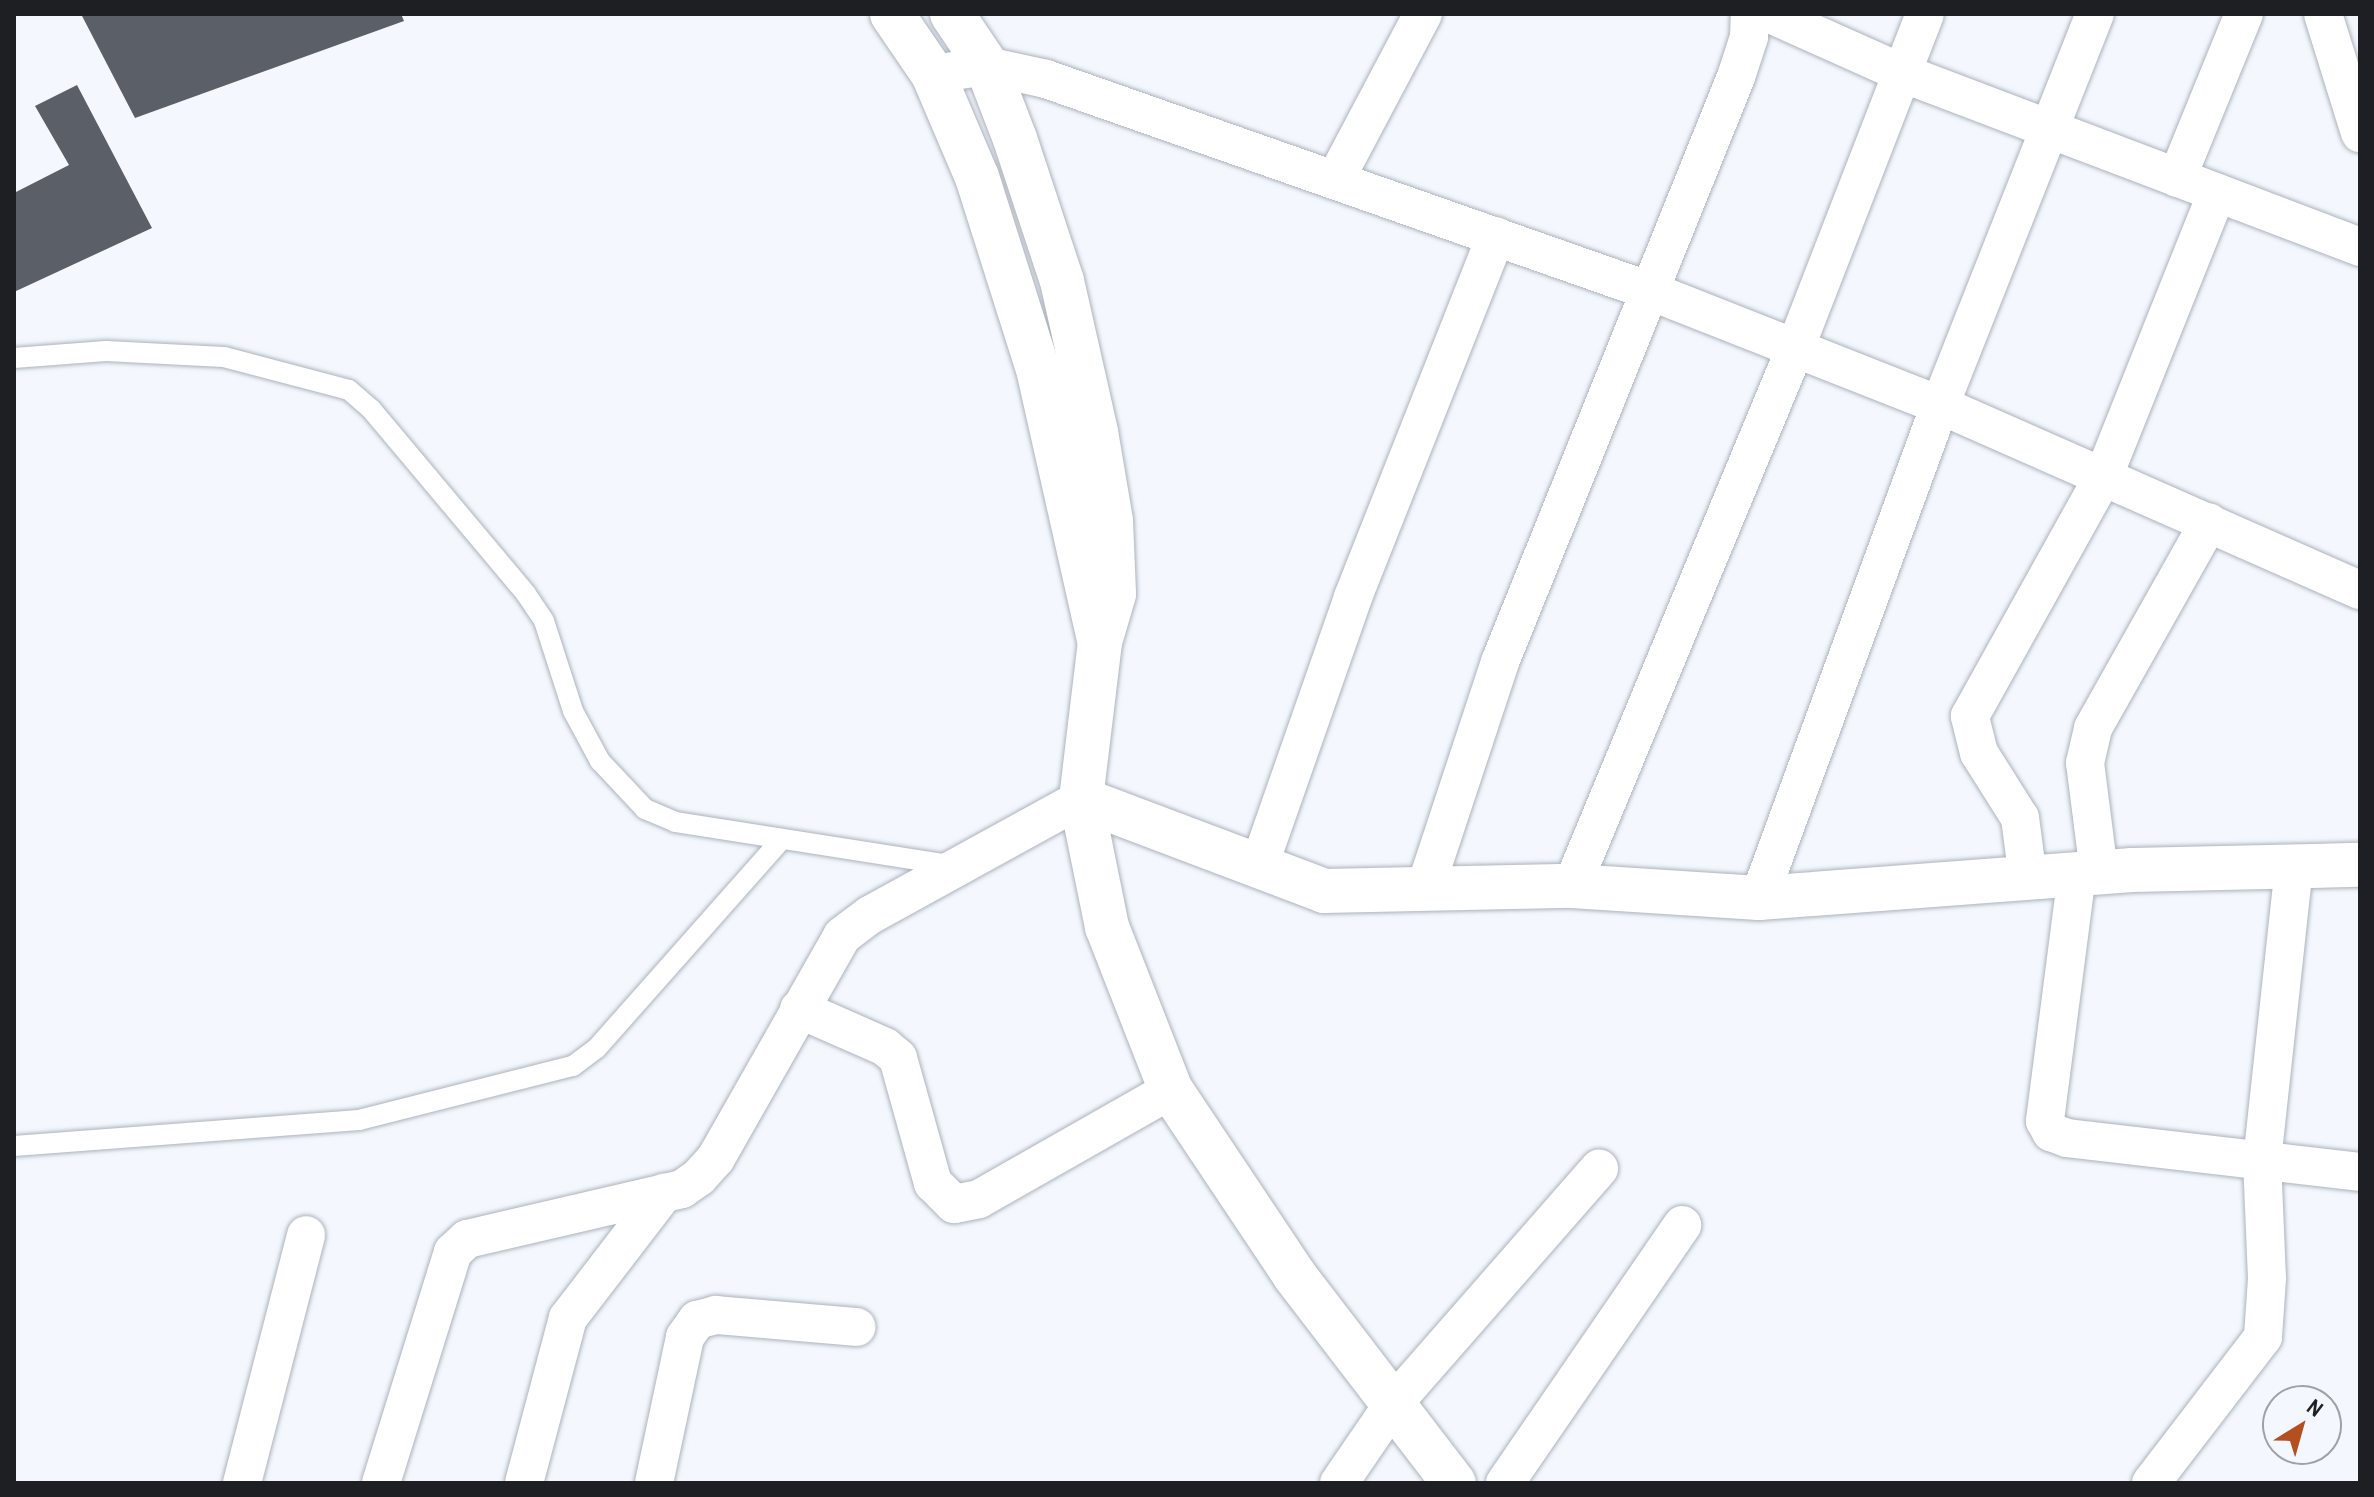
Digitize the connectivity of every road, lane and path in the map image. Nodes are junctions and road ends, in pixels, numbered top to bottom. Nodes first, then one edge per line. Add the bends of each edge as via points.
1 (892, 14) edge
2 (952, 14) edge
3 (1423, 14) edge
4 (1750, 14) edge
5 (1770, 14) edge
6 (1925, 14) edge
7 (2095, 14) edge
8 (2244, 14) edge
9 (2334, 25) edge
10 (987, 66) junction
11 (1902, 73) junction
12 (933, 74) junction
13 (2050, 130) junction
14 (2360, 133) edge
15 (2177, 178) junction
16 (1335, 180) junction
17 (2217, 193) junction
18 (1496, 236) junction
19 (2360, 247) edge
20 (1650, 291) junction
21 (1795, 349) junction
22 (14, 358) edge
23 (1940, 405) junction
24 (2104, 475) junction
25 (2209, 522) junction
26 (2360, 590) edge
27 (1100, 642) junction
28 (1081, 799) junction
29 (782, 839) junction
30 (2360, 865) edge
31 (959, 866) junction
32 (1259, 866) junction
33 (2294, 866) junction
34 (2088, 873) junction
35 (2028, 878) junction
36 (1572, 886) junction
37 (1425, 889) junction
38 (1759, 898) junction
39 (799, 1009) junction
40 (1171, 1090) junction
41 (14, 1146) edge
42 (2262, 1161) junction
43 (1599, 1169) dead end
44 (2360, 1172) edge
45 (664, 1193) junction
46 (1682, 1225) dead end
47 (306, 1235) dead end
48 (856, 1327) dead end
49 (1393, 1404) junction
50 (242, 1483) edge
51 (381, 1483) edge
52 (524, 1483) edge
53 (654, 1483) edge
54 (1339, 1483) edge
55 (1454, 1483) edge
56 (1505, 1483) edge
57 (2151, 1483) edge

1 - 12 main road
2 - 10 main road
3 - 16 street
4 - 20 street via 1749,37 1736,77
5 - 11 street
6 - 11 street
7 - 13 street
8 - 15 street
9 - 14 street
10 - 12 street
10 - 16 street via 1046,79
10 - 27 main road via 1062,281 1096,432 1111,521 1114,594
11 - 13 street
11 - 21 street
12 - 27 main road via 977,177 1038,369
13 - 15 street
13 - 23 street
15 - 17 street
16 - 18 street
17 - 19 street
17 - 24 street
18 - 20 street
18 - 32 street via 1353,597
20 - 21 street
20 - 37 street via 1500,662
21 - 23 street
21 - 36 street
22 - 29 lane via 106,351 224,357 349,390 371,409 526,594 544,621 573,711 623,790 675,822
23 - 24 street
23 - 38 street
24 - 25 street
24 - 35 street via 1970,716 1979,753 2020,818
25 - 26 street
25 - 34 street via 2093,728 2085,763
27 - 28 main road
28 - 31 street
28 - 32 main road
28 - 40 main road via 1107,927
29 - 31 lane
29 - 41 lane via 597,1048 573,1066 359,1120
30 - 33 main road
31 - 39 street via 842,936
32 - 37 main road via 1324,891
33 - 34 main road
33 - 42 street
34 - 35 main road
34 - 42 street via 2045,1121 2051,1132
35 - 38 main road
36 - 37 main road
36 - 38 main road
39 - 40 street via 885,1047 898,1058 933,1183 954,1204 979,1199
39 - 45 street via 716,1158 682,1189
40 - 49 main road via 1295,1276
42 - 44 street
42 - 57 street via 2267,1279 2263,1337
43 - 49 street
45 - 51 street via 467,1239 453,1252
45 - 52 street via 568,1318
46 - 56 street
47 - 50 street
48 - 53 street via 716,1315 697,1320 685,1337
49 - 54 street
49 - 55 main road

